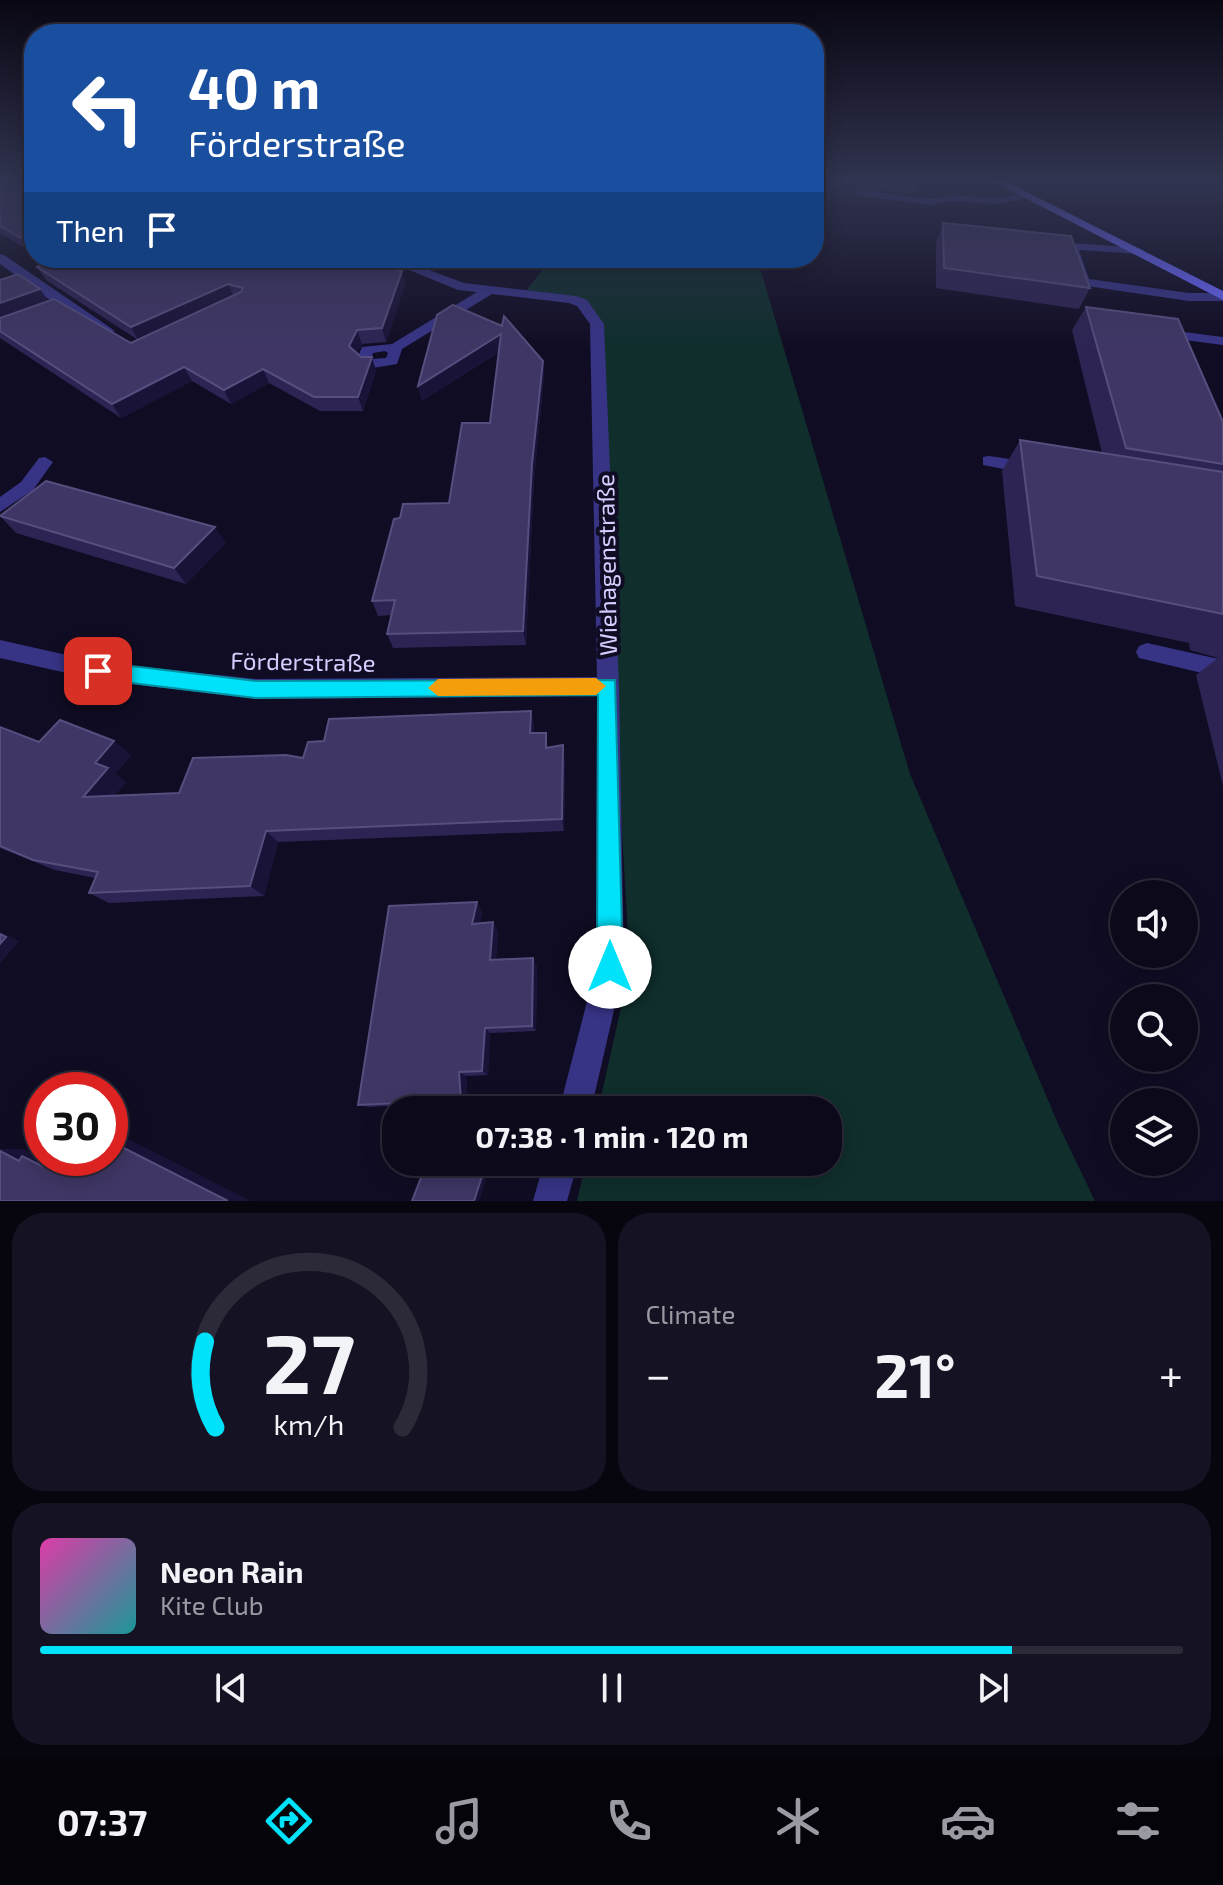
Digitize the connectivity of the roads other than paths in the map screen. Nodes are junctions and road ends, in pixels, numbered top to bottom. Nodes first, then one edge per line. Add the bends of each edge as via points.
1 (1111, 237) edge
2 (1139, 251) junction
3 (0, 258) edge
4 (412, 268) edge
5 (487, 292) junction
6 (1223, 296) edge
7 (64, 304) junction
8 (39, 314) edge
9 (1223, 341) edge
10 (126, 342) edge
11 (393, 349) dead end
12 (1188, 363) edge
13 (989, 461) dead end
14 (45, 462) dead end
15 (1051, 472) edge
16 (0, 506) edge
17 (0, 649) edge
18 (1147, 652) dead end
19 (1223, 669) edge
20 (608, 686) junction
21 (578, 1096) edge
22 (557, 1176) edge
23 (550, 1201) edge

1 - 2 street
2 - 6 street
2 - 6 street via 1072,246 1084,282 1189,297
3 - 7 street
4 - 5 street, Wiehagenstraße
5 - 11 street
5 - 20 street, Wiehagenstraße via 557,295 582,303 597,324
7 - 8 street
7 - 10 street
9 - 12 street via 1176,335
13 - 15 street
14 - 16 street via 27,486
17 - 20 street, Förderstraße via 98,671 256,689
18 - 19 street
20 - 21 street, Wiehagenstraße via 610,967
22 - 23 street

